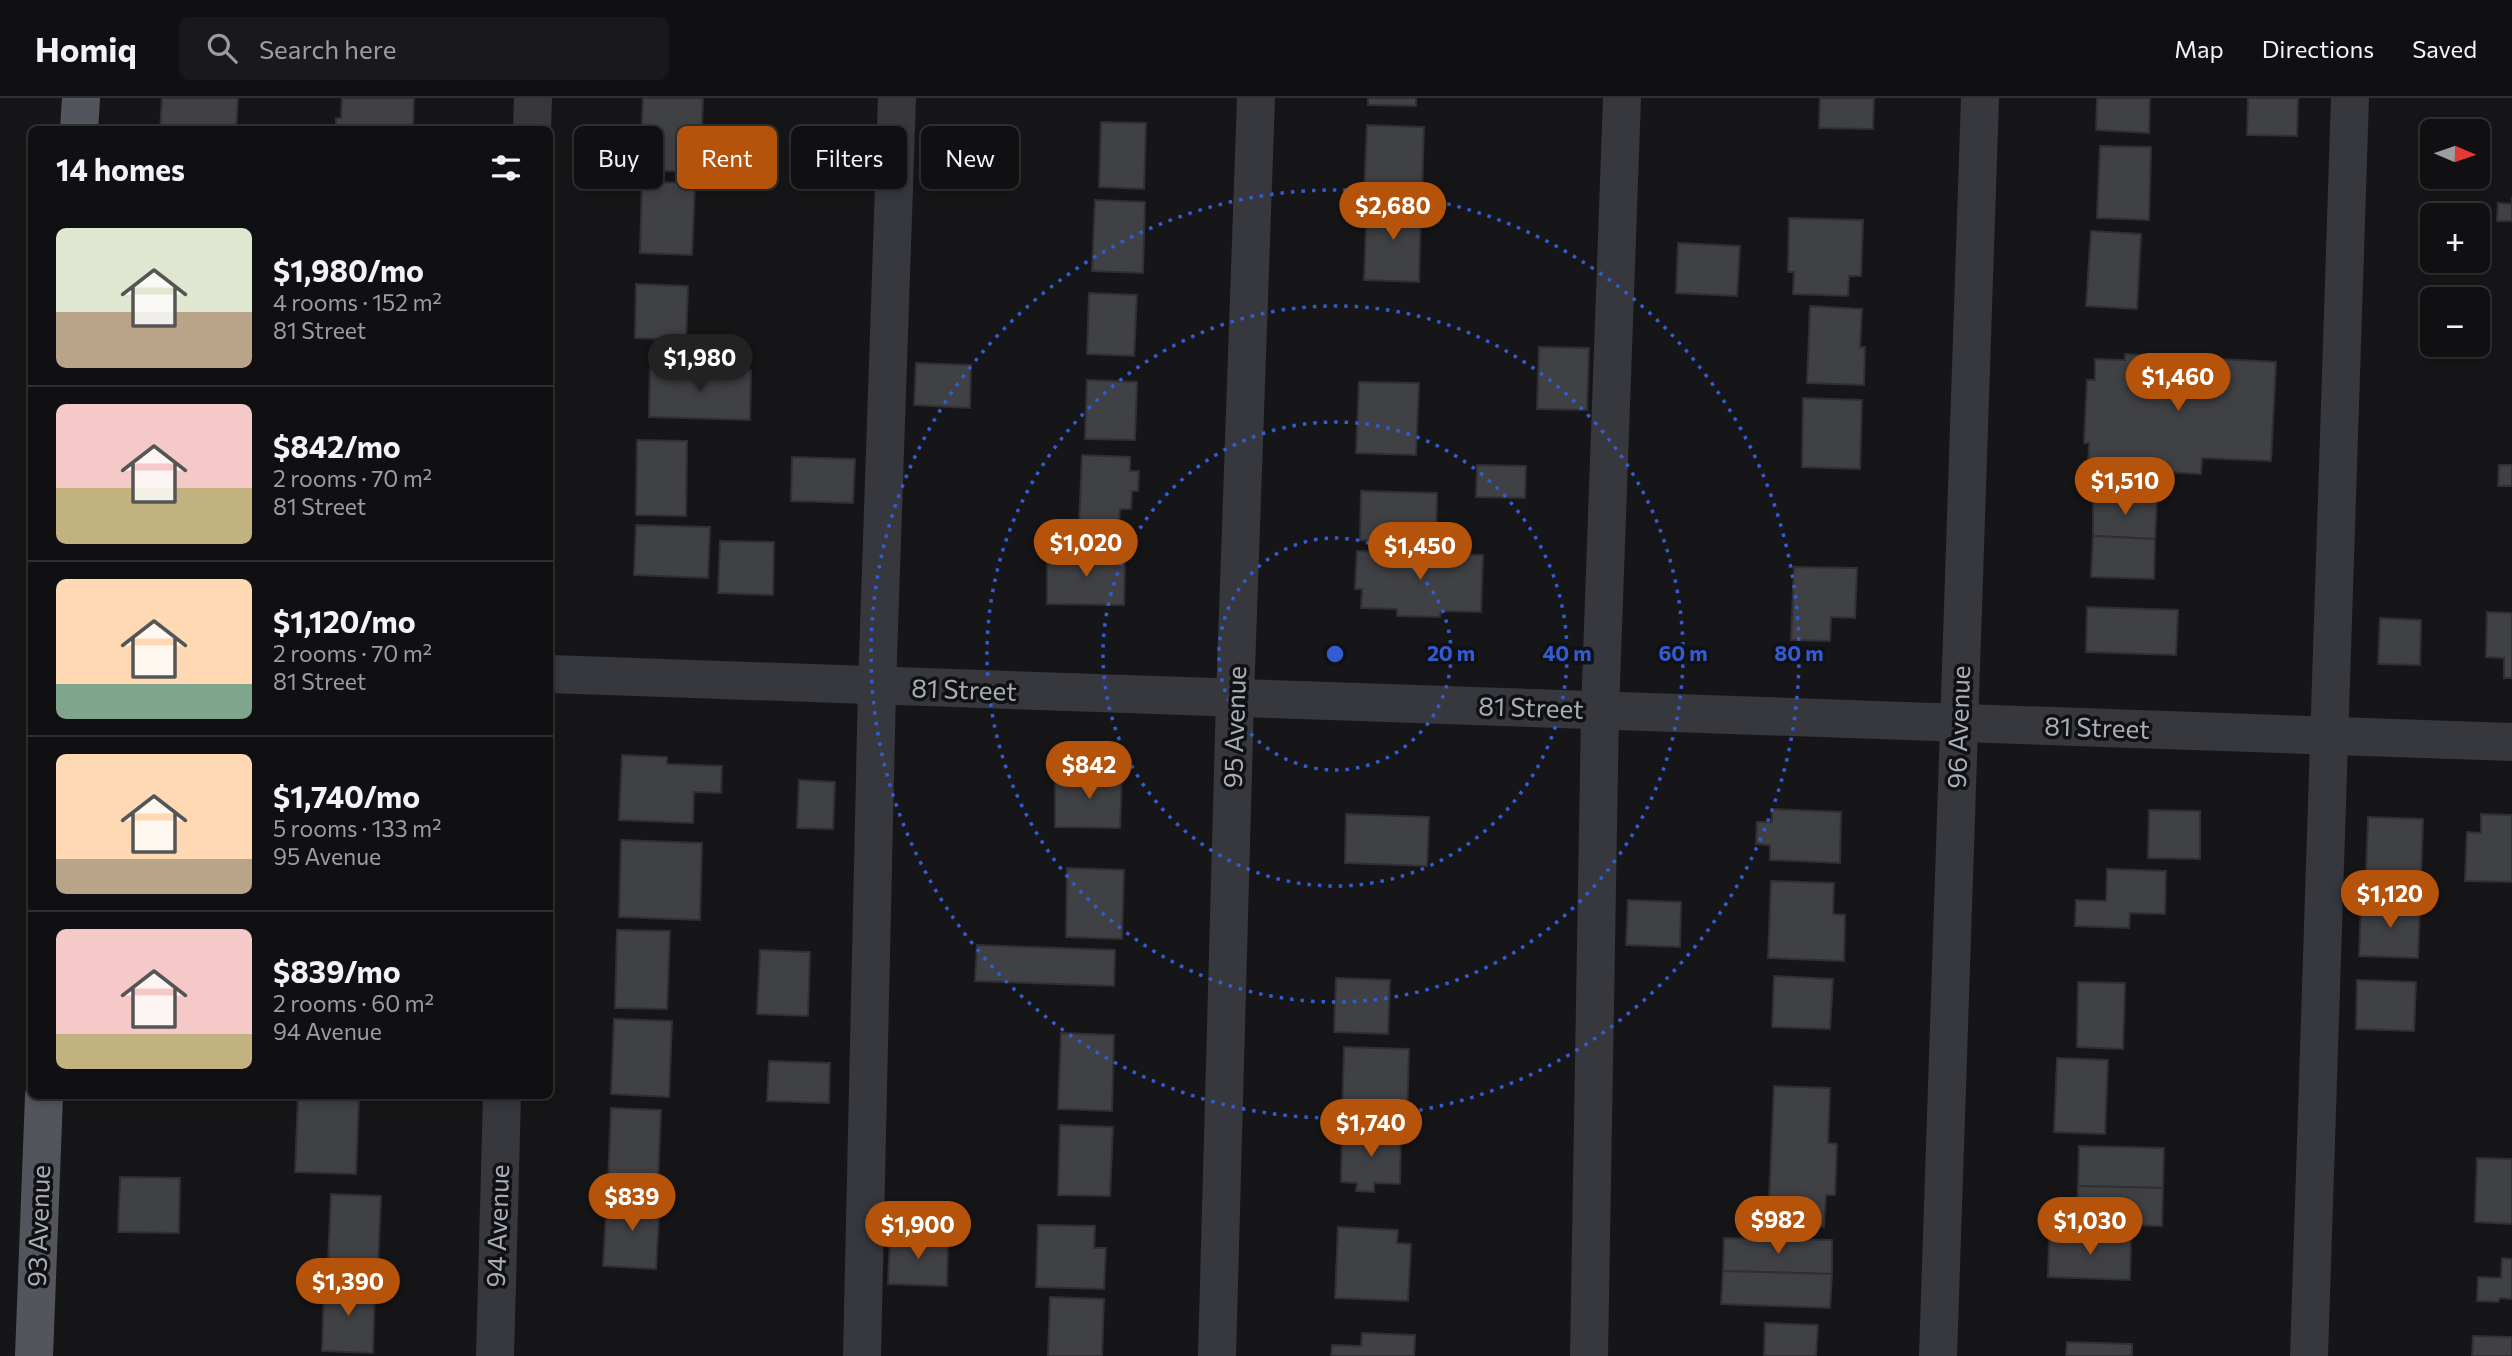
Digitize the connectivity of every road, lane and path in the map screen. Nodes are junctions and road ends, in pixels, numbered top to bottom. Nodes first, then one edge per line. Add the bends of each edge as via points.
1 (80, 98) edge
2 (533, 98) edge
3 (897, 98) edge
4 (1256, 98) edge
5 (1622, 98) edge
6 (1980, 98) edge
7 (2350, 98) edge
8 (79, 126) edge
9 (532, 126) edge
10 (553, 674) edge
11 (877, 687) junction
12 (1235, 698) junction
13 (1600, 711) junction
14 (1959, 723) junction
15 (2328, 735) junction
16 (2512, 742) edge
17 (44, 1099) edge
18 (502, 1099) edge
19 (34, 1356) edge
20 (495, 1356) edge
21 (862, 1356) edge
22 (1217, 1356) edge
23 (1589, 1356) edge
24 (1938, 1356) edge
25 (2309, 1356) edge

1 - 8 main road
2 - 9 street
3 - 11 street
4 - 12 street, 95 Avenue
5 - 13 street
6 - 14 street, 96 Avenue
7 - 15 street
10 - 11 street, 81 Street
11 - 12 street, 81 Street
11 - 21 street
12 - 13 street, 81 Street
12 - 22 street, 95 Avenue
13 - 14 street, 81 Street
13 - 23 street
14 - 15 street, 81 Street
14 - 24 street, 96 Avenue
15 - 16 street, 81 Street
15 - 25 street
17 - 19 main road, 93 Avenue
18 - 20 street, 94 Avenue

